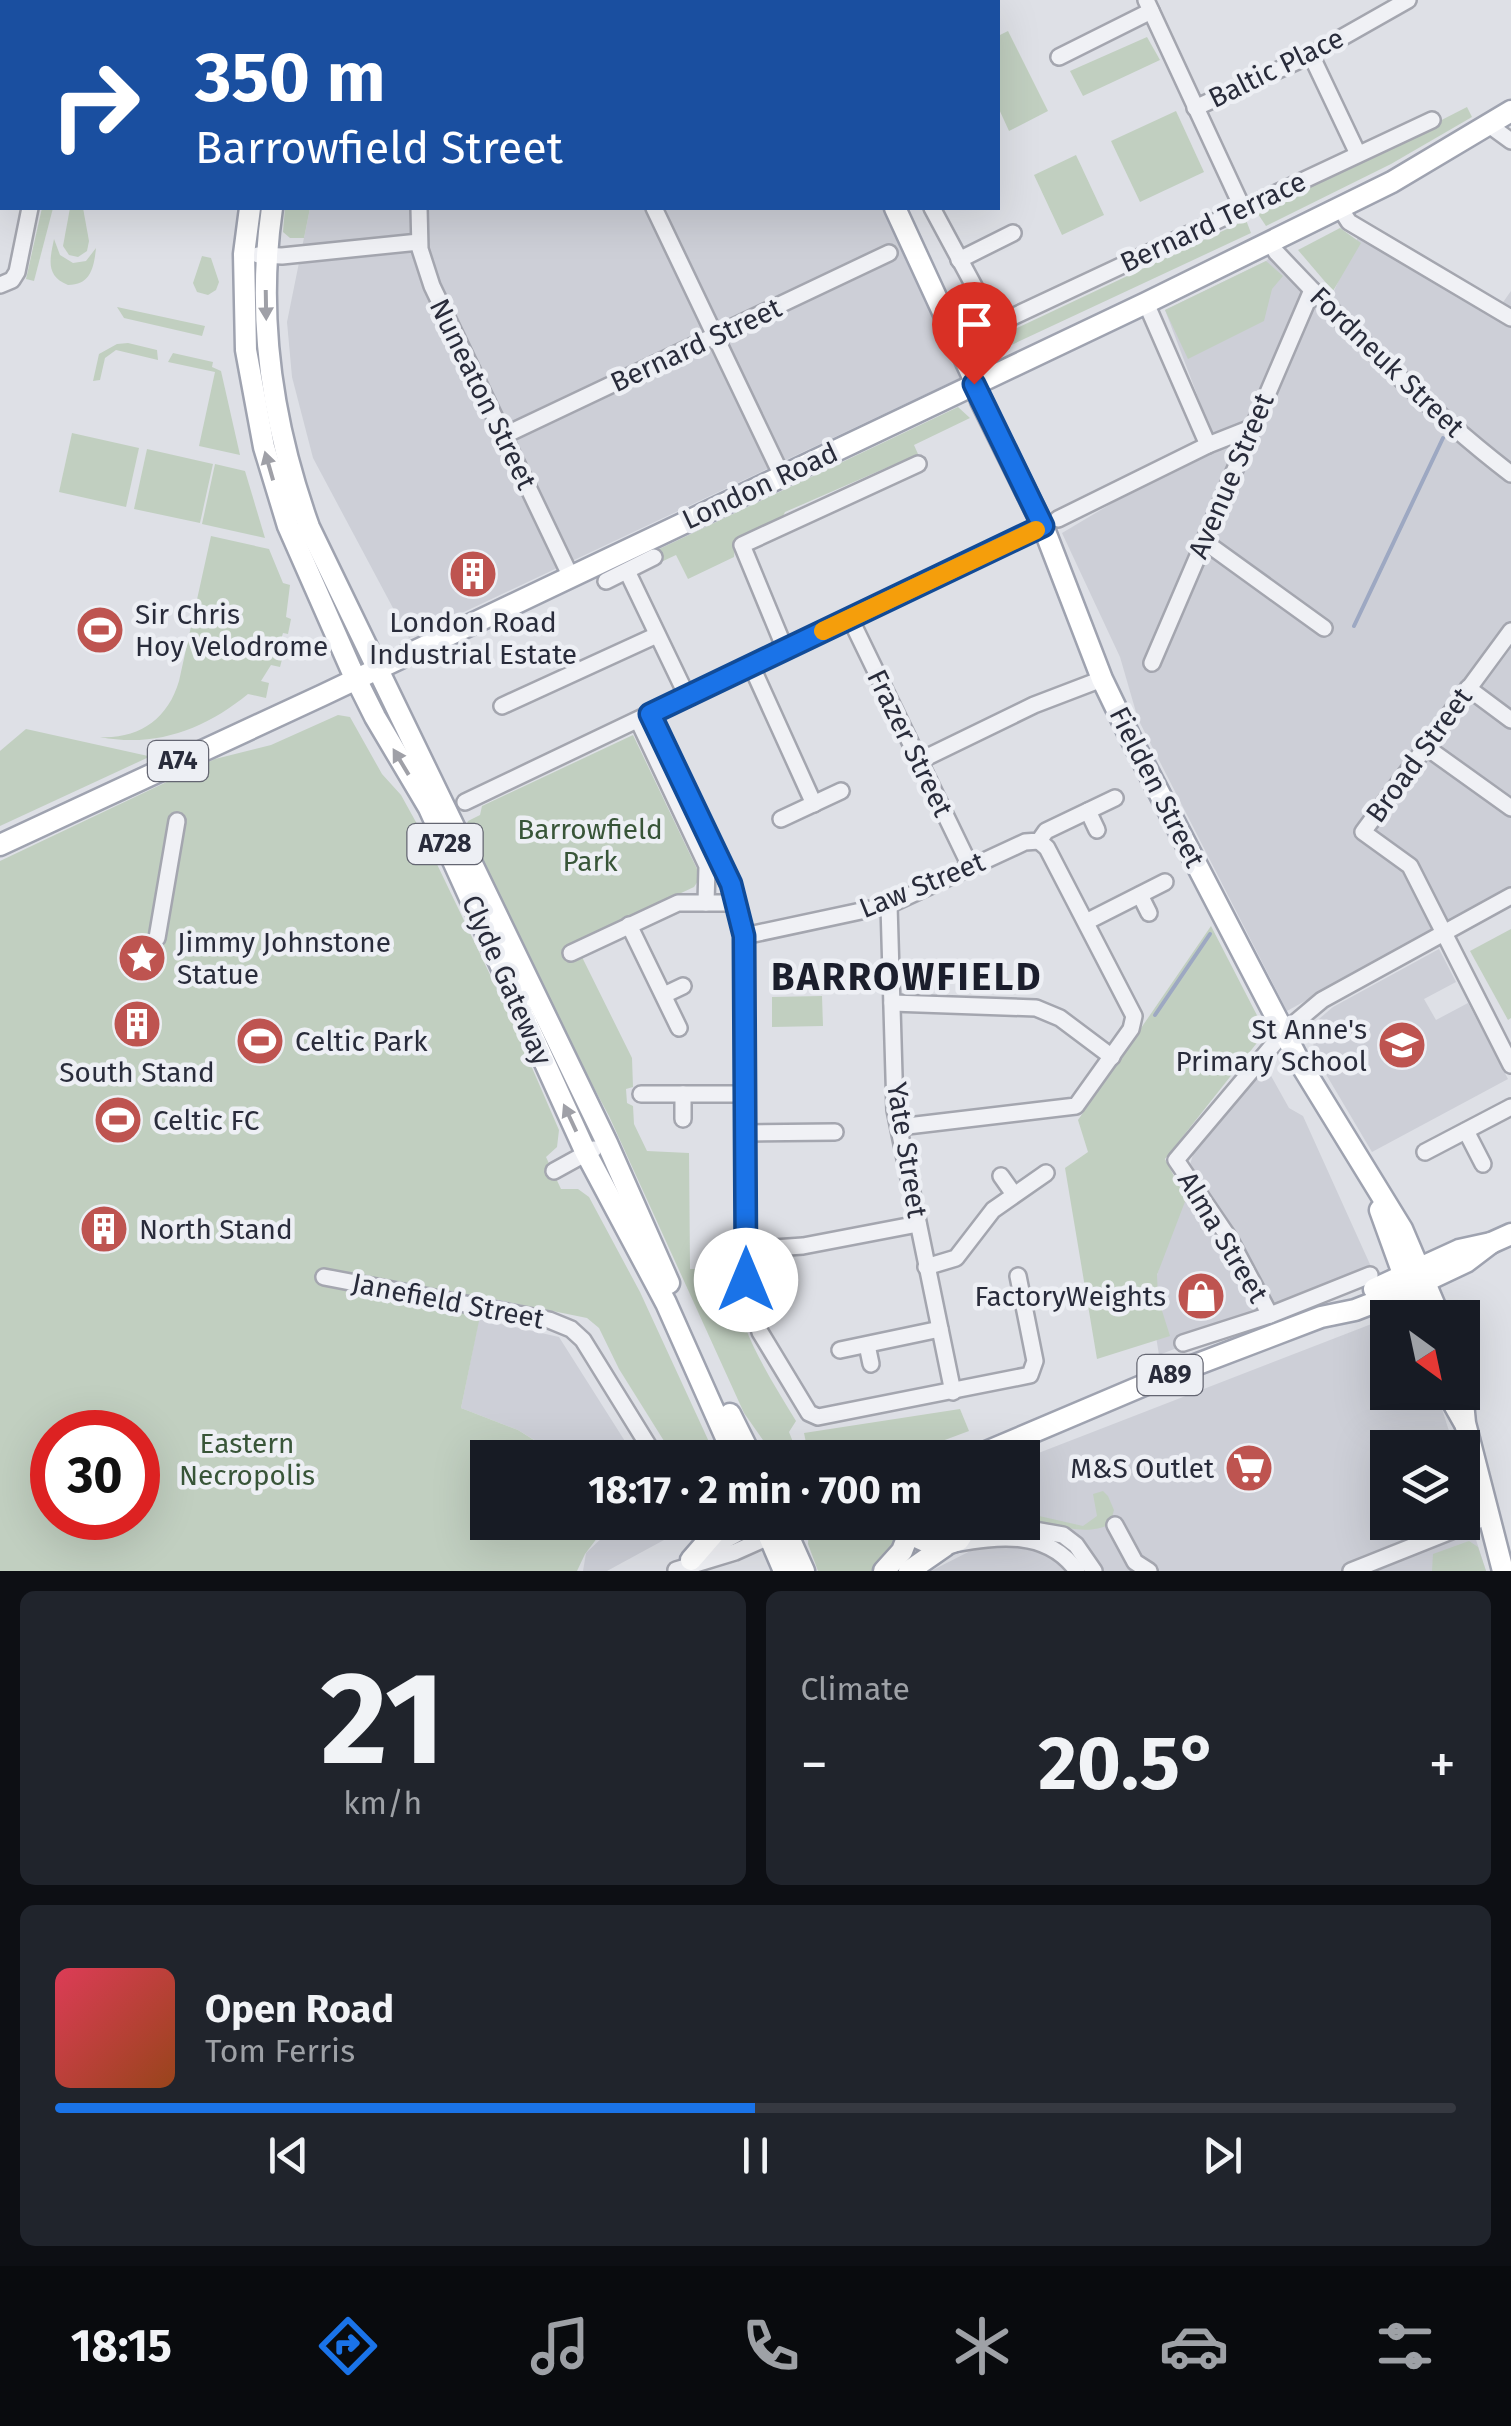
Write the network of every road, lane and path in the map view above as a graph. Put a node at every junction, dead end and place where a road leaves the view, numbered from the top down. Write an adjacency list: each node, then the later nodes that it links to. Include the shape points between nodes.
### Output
1 (1396, 3): 3 (street, Baltic Place)
2 (1149, 5): 4 (street); 5 (street)
3 (1310, 54): 5 (street, Baltic Place); 10 (street)
4 (1059, 58)
5 (1194, 108): 12 (street)
6 (1511, 111): 8 (main road, London Road / A74)
7 (1432, 120): 10 (street, Bernard Terrace)
8 (1489, 125): 9 (street); 11 (main road, London Road / A74)
9 (1511, 141)
10 (1358, 154): 12 (street, Bernard Terrace)
11 (1340, 208): 22 (main road, London Road / A74); 30 (street, via 1349,222)
12 (1242, 209): 26 (street, Bernard Terrace, via 995,325)
13 (30, 210): 27 (street, via 19,265)
14 (250, 210): 24 (main road, Clyde Gateway / A728)
15 (272, 210): 25 (main road, Clyde Gateway / A728)
16 (419, 210): 21 (street, Nuneaton Street)
17 (655, 210): 31 (street)
18 (896, 210): 32 (main road, Fielden Street)
19 (933, 210): 26 (street)
20 (1013, 233): 26 (street)
21 (420, 242): 25 (street); 34 (street, Nuneaton Street, via 432,286)
22 (1270, 242): 28 (street, Fordneuk Street); 29 (main road, London Road / A74)
23 (889, 253): 31 (street, Bernard Street)
24 (244, 254): 25 (street); 53 (main road, Clyde Gateway / A728, one-way to 24, via 269,468 246,350)
25 (267, 256): 52 (main road, Clyde Gateway / A728, one-way to 52, via 278,426 309,527)
26 (959, 260)
27 (4, 284)
28 (1312, 290): 33 (street, Avenue Street); 37 (street, Fordneuk Street, via 1457,433)
29 (1146, 302): 32 (main road, London Road / A74); 35 (street)
30 (1511, 318)
31 (715, 336): 34 (street, Bernard Street); 38 (street)
32 (974, 384): 38 (main road, London Road / A74); 39 (main road, Fielden Street)
33 (1250, 428): 35 (street); 40 (street, Avenue Street)
34 (503, 436): 43 (street, Nuneaton Street)
35 (1208, 445): 39 (street)
36 (918, 464): 49 (street, via 742,545)
37 (1511, 474)
38 (782, 476): 43 (main road, London Road / A74)
39 (1050, 522): 45 (street); 54 (main road, Fielden Street)
40 (1205, 542): 46 (street); 50 (street, Avenue Street)
41 (654, 557): 42 (street)
42 (627, 571): 44 (street); 48 (street)
43 (570, 575): 52 (main road, London Road / A74)
44 (606, 580)
45 (850, 618): 49 (street); 61 (street, Frazer Street)
46 (1324, 628)
47 (1511, 633): 55 (street, Broad Street)
48 (658, 636): 56 (street); 57 (street)
49 (785, 649): 51 (street)
50 (1152, 663)
51 (751, 666): 56 (street); 65 (street)
52 (378, 668): 53 (main road, London Road / A74); 103 (main road, Clyde Gateway / A728)
53 (356, 679): 72 (main road, London Road / A74); 105 (main road, Clyde Gateway / A728, one-way to 53, via 429,808)
54 (1102, 679): 61 (street); 91 (main road, Fielden Street)
55 (1468, 688): 59 (street); 60 (street, Broad Street)
56 (687, 696): 58 (street)
57 (502, 706)
58 (644, 717): 64 (street); 77 (street, via 707,866); 78 (street)
59 (1511, 720)
60 (1426, 747): 66 (street); 83 (street, Broad Street, via 1363,832 1410,866)
61 (919, 761): 73 (street, Frazer Street)
62 (841, 791): 65 (street)
63 (1114, 798): 67 (street, Law Street)
64 (466, 802)
65 (814, 804): 68 (street)
66 (1511, 808)
67 (1088, 811): 70 (street); 71 (street, Law Street)
68 (781, 819)
69 (177, 821): 85 (street)
70 (1097, 830)
71 (1039, 841): 73 (street, Law Street); 81 (street)
72 (0, 845)
73 (970, 868): 79 (street, Law Street)
74 (1165, 882): 75 (street)
75 (1140, 894): 80 (street); 81 (street)
76 (1511, 896): 83 (street)
77 (706, 903): 78 (street); 82 (street, via 678,902)
78 (737, 903): 84 (street)
79 (889, 905): 84 (street, Law Street); 89 (street, Yate Street)
80 (1150, 913)
81 (1086, 922): 92 (street, via 1134,1016)
82 (630, 925): 86 (street); 88 (street)
83 (1444, 932): 91 (street, via 1322,1000); 93 (street)
84 (744, 936): 96 (street)
85 (156, 938)
86 (571, 953)
87 (683, 986): 88 (street)
88 (664, 995): 90 (street)
89 (892, 1003): 92 (street, via 1036,1008); 99 (street, Yate Street)
90 (680, 1028)
91 (1284, 1032): 110 (main road, Fielden Street); 126 (street, Alma Street, via 1176,1160)
92 (1112, 1057): 99 (street, via 1076,1106)
93 (1511, 1065)
94 (641, 1094): 95 (street)
95 (683, 1094): 96 (street); 98 (street)
96 (745, 1094): 102 (street)
97 (1511, 1107): 100 (street)
98 (683, 1119)
99 (899, 1127): 112 (street, Yate Street)
100 (1466, 1130): 104 (street); 106 (street)
101 (835, 1132): 102 (street)
102 (745, 1133): 115 (street)
103 (607, 1143): 105 (street); 136 (main road, Clyde Gateway / A728)
104 (1425, 1152)
105 (586, 1153): 107 (street); 139 (main road, Clyde Gateway / A728, via 666,1302)
106 (1483, 1164)
107 (554, 1171)
108 (1046, 1172): 111 (street)
109 (1001, 1176): 111 (street)
110 (1368, 1176): 113 (main road, Fielden Street); 121 (main road, Fielden Street)
111 (1012, 1193): 117 (street, via 956,1258)
112 (918, 1224): 115 (street); 117 (street, Yate Street)
113 (1402, 1229): 116 (main road); 121 (main road, Fielden Street)
114 (1511, 1234): 116 (main road, A89)
115 (746, 1250): 132 (street, via 749,1298 760,1332 809,1413 818,1417)
116 (1463, 1256): 121 (main road, A89); 123 (main road)
117 (926, 1267): 127 (street, Yate Street)
118 (1370, 1274): 126 (street)
119 (1018, 1276): 124 (street)
120 (324, 1277): 138 (street, Janefield Street, via 571,1329)
121 (1415, 1278): 122 (main road); 137 (main road, A89, via 1355,1310 1078,1411)
122 (1425, 1300)
123 (1439, 1300)
124 (1024, 1306): 125 (street); 132 (street, via 1033,1372)
125 (1005, 1310)
126 (1270, 1315): 128 (street)
127 (940, 1330): 129 (street); 132 (street, Yate Street)
128 (1183, 1343)
129 (868, 1344): 130 (street); 131 (street)
130 (840, 1350)
131 (872, 1364)
132 (953, 1392)
133 (1457, 1410): 135 (main road)
134 (1464, 1410): 135 (main road)
135 (1465, 1423): 144 (main road)
136 (738, 1428): 140 (main road, Clyde Gateway / A728); 141 (main road)
137 (1022, 1438): 142 (main road, A89); 143 (main road, A89)
138 (645, 1440)
139 (727, 1440)
140 (744, 1440)
141 (748, 1440)
142 (1014, 1440)
143 (1019, 1440)
144 (1489, 1516): 163 (street); 164 (main road)
145 (1115, 1525): 162 (street, via 1135,1562)
146 (1040, 1530): 161 (street, via 1076,1544)
147 (744, 1540): 155 (street)
148 (779, 1540): 156 (main road)
149 (785, 1540): 157 (main road)
150 (908, 1540): 158 (main road)
151 (922, 1540): 154 (main road)
152 (956, 1540): 154 (main road)
153 (708, 1541): 155 (main road)
154 (949, 1545): 159 (main road); 160 (street, via 1036,1541 1063,1553)
155 (679, 1568)
156 (784, 1571)
157 (804, 1571)
158 (884, 1571)
159 (909, 1571)
160 (1078, 1571)
161 (1094, 1571)
162 (1149, 1571)
163 (1351, 1571)
164 (1503, 1571)

